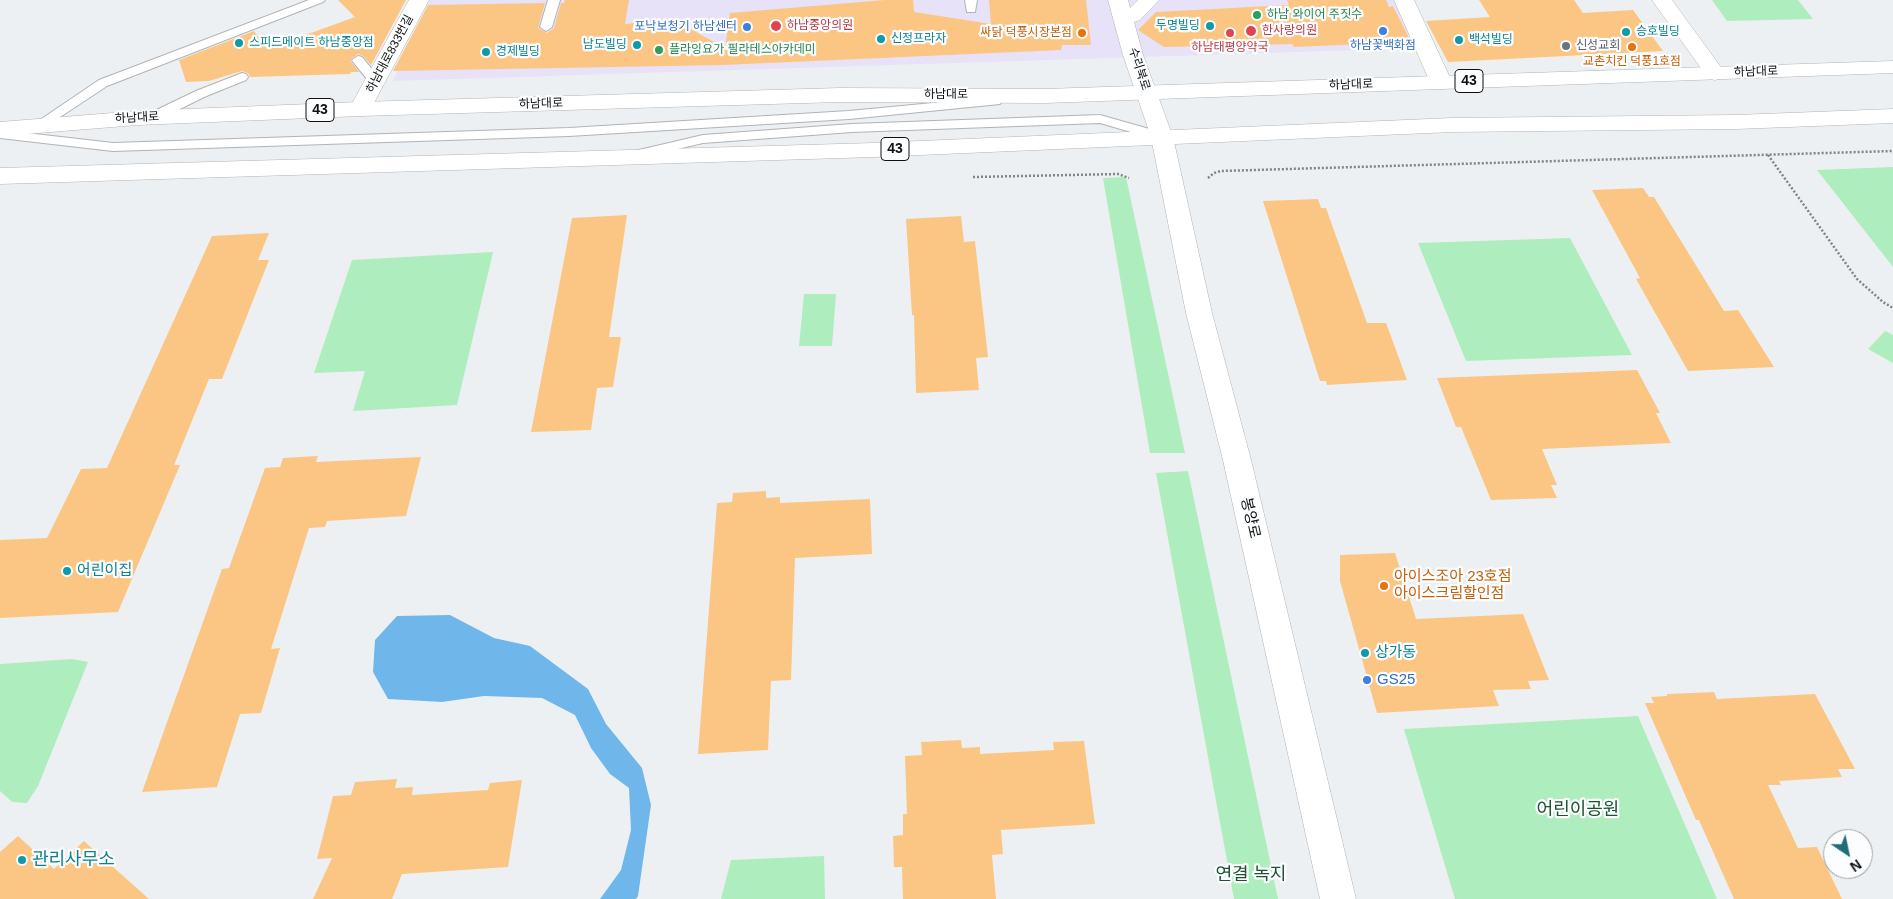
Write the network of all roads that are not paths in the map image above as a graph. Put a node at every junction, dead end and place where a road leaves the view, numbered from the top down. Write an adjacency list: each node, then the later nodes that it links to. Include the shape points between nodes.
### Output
1 (319, 0): 20 (lane, via 110,79)
2 (419, 0): 13 (main road, 하남대로833번길)
3 (554, 0): 8 (lane)
4 (1149, 0): 7 (main road, via 1133,16)
5 (1404, 0): 14 (main road)
6 (1662, 0): 11 (main road)
7 (1121, 10): 15 (main road, 수리북로)
8 (546, 27)
9 (358, 60): 13 (lane)
10 (1893, 68): 11 (main road, 하남대로 / 43)
11 (1715, 73): 14 (main road, 하남대로 / 43)
12 (242, 77): 19 (lane)
13 (375, 81): 17 (main road, 하남대로833번길)
14 (1441, 82): 15 (main road, 하남대로 / 43)
15 (1146, 93): 16 (main road, 하남대로 / 43); 23 (main road, 수리북로)
16 (1045, 96): 17 (main road, 하남대로 / 43, via 840,95); 22 (lane, via 849,116 559,132 113,147)
17 (360, 109): 19 (main road, 하남대로 / 43)
18 (1893, 116): 23 (main road, 43, via 1736,122 1452,125)
19 (153, 117): 20 (main road, 하남대로 / 43)
20 (37, 126): 21 (main road, 하남대로 / 43)
21 (0, 129)
22 (0, 134)
23 (1162, 137): 24 (main road, 43, via 874,150); 25 (main road, 봉양로, via 1199,313 1238,460)
24 (0, 176)
25 (1338, 899)

